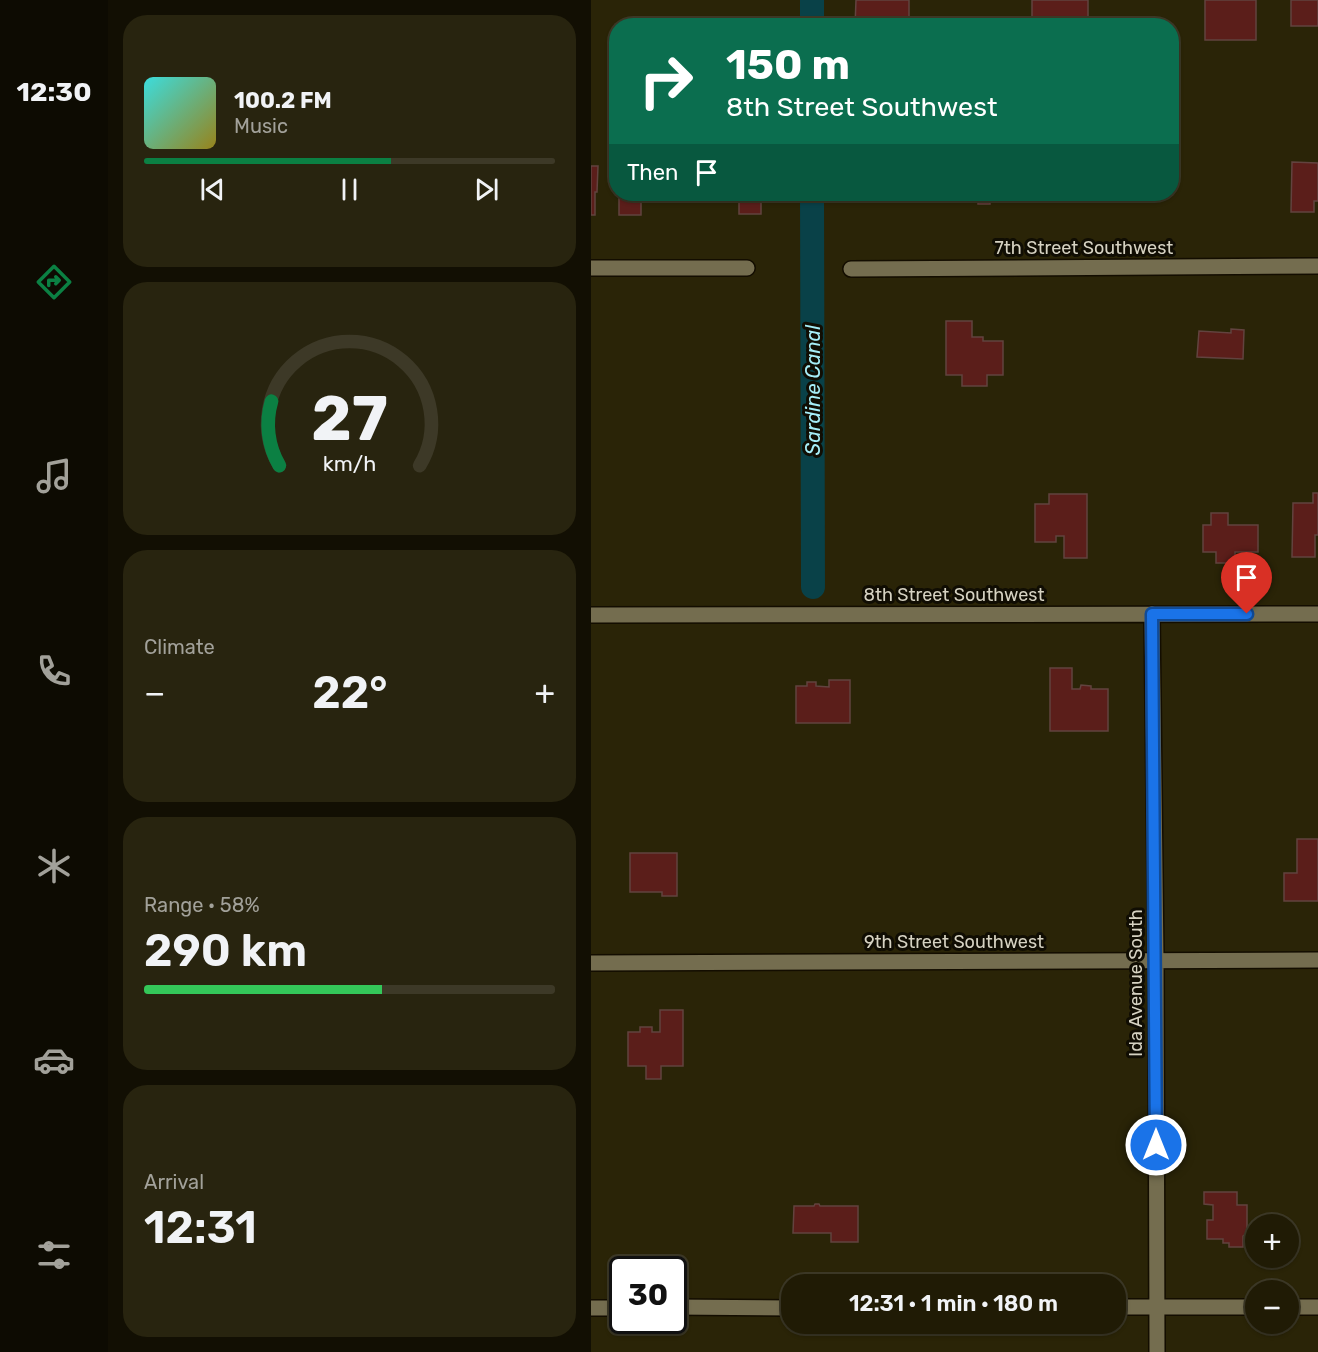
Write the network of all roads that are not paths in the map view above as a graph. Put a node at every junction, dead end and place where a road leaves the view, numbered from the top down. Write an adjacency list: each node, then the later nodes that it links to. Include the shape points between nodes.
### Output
1 (1318, 266): 4 (street, 7th Street Southwest)
2 (591, 268): 3 (street)
3 (747, 268)
4 (851, 269)
5 (1152, 614): 6 (street, 8th Street Southwest); 7 (street, 8th Street Southwest); 8 (street, Ida Avenue South)
6 (1318, 614)
7 (591, 615)
8 (1156, 960): 9 (street, 9th Street Southwest); 10 (street, 9th Street Southwest); 14 (street, Ida Avenue South)
9 (1318, 960)
10 (591, 963)
11 (1318, 1306): 16 (street)
12 (687, 1307): 19 (street)
13 (1126, 1307): 14 (street)
14 (1157, 1307): 15 (street); 20 (street, Ida Avenue South)
15 (1245, 1307)
16 (1299, 1307)
17 (591, 1308): 18 (street)
18 (609, 1308)
19 (781, 1308)
20 (1157, 1352)

